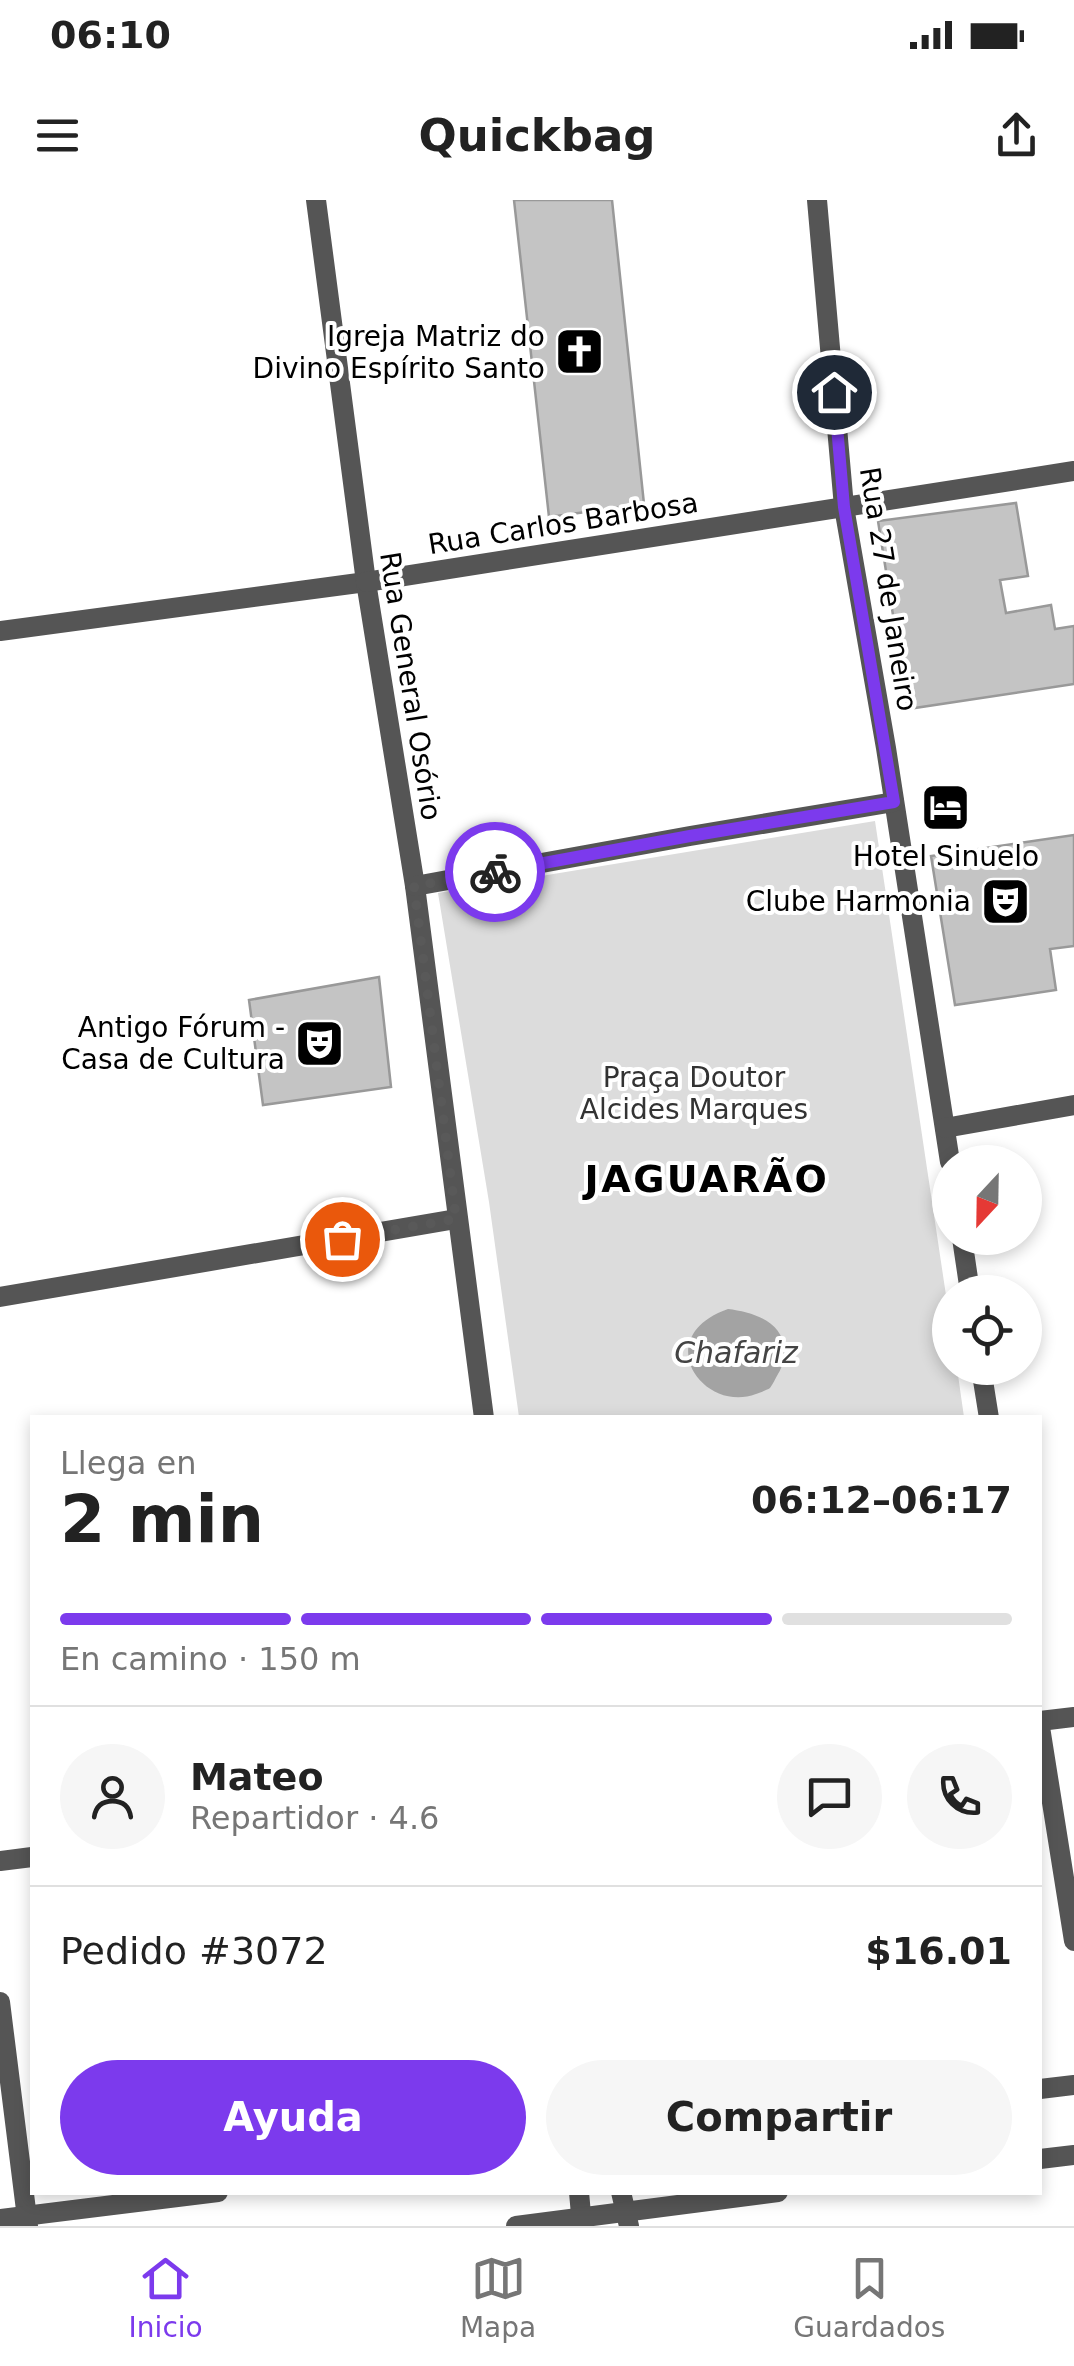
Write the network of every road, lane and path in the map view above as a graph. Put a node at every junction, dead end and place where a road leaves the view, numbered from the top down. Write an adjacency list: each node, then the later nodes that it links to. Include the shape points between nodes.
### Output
1 (316, 200): 5 (street, Rua General Osório)
2 (816, 200): 4 (street, Rua 27 de Janeiro)
3 (1074, 472): 4 (street, Rua Carlos Barbosa)
4 (844, 507): 5 (street, Rua Carlos Barbosa); 7 (street, Rua 27 de Janeiro)
5 (366, 582): 6 (street, Rua Carlos Barbosa); 8 (street, Rua General Osório)
6 (0, 631)
7 (894, 802): 8 (street); 10 (street, Rua 27 de Janeiro)
8 (414, 886): 12 (street, Rua General Osório)
9 (1074, 1105): 10 (street)
10 (945, 1128): 11 (street, Rua 27 de Janeiro)
11 (948, 1145)
12 (456, 1219): 13 (street); 15 (street, Rua General Osório)
13 (0, 1297)
14 (984, 1385): 16 (street)
15 (484, 1415)
16 (989, 1415)
17 (1074, 1717): 18 (street)
18 (1042, 1724)
19 (1042, 1737): 22 (street)
20 (30, 1857): 21 (street)
21 (0, 1860)
22 (1074, 1942)
23 (0, 2002): 34 (street)
24 (1074, 2085): 25 (street)
25 (1042, 2089)
26 (1074, 2155): 27 (street)
27 (1042, 2159)
28 (204, 2195): 32 (street)
29 (579, 2195): 35 (street)
30 (753, 2195): 31 (street)
31 (626, 2210): 35 (street)
32 (102, 2216): 34 (street)
33 (0, 2220): 34 (street)
34 (28, 2221)
35 (582, 2222): 36 (street)
36 (516, 2226)

